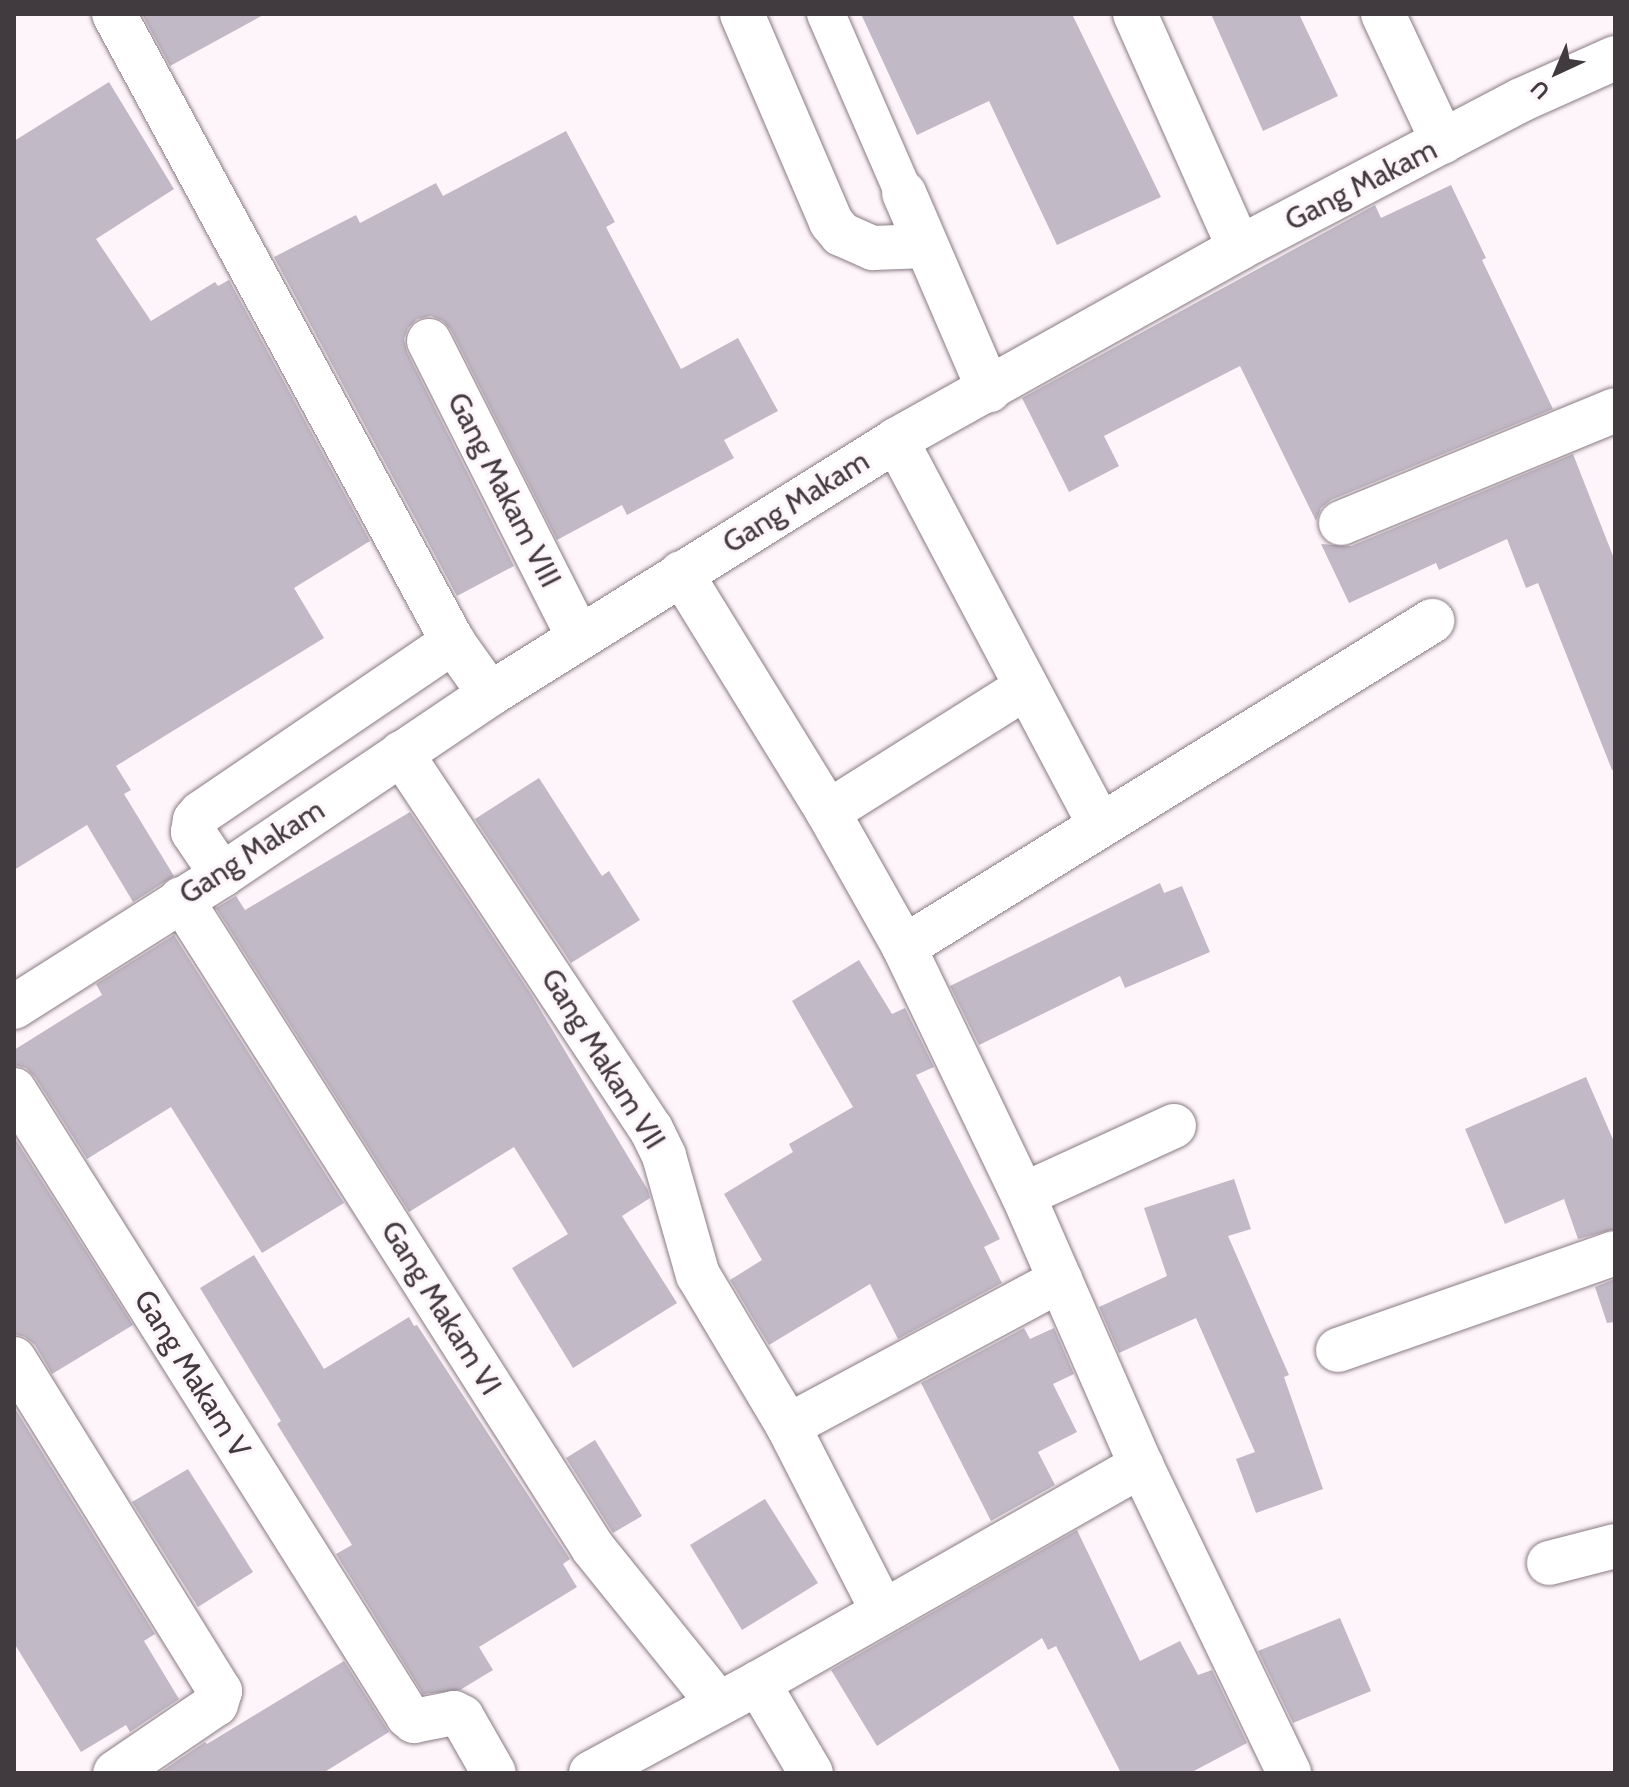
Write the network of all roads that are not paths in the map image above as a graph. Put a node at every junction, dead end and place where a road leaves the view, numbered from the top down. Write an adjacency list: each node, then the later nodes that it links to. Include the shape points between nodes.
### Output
1 (114, 14): 19 (street)
2 (742, 14): 9 (street, via 831,222 841,234 873,248)
3 (826, 14): 8 (lane)
4 (1135, 14): 10 (street)
5 (1383, 14): 7 (street)
6 (1615, 58): 7 (street, Gang Makam)
7 (1443, 142): 10 (street, Gang Makam)
8 (904, 193): 9 (street)
9 (926, 246): 12 (street)
10 (1239, 248): 12 (street, Gang Makam)
11 (429, 341): 18 (street, Gang Makam VIII)
12 (989, 390): 14 (street, Gang Makam)
13 (1615, 410): 15 (street)
14 (896, 440): 16 (street, Gang Makam); 20 (street)
15 (1341, 523)
16 (681, 573): 18 (street, Gang Makam); 23 (street)
17 (1432, 621): 24 (street)
18 (579, 638): 21 (street, Gang Makam)
19 (453, 642): 21 (street); 25 (street, via 201,813 193,832)
20 (1025, 688): 23 (street); 24 (street)
21 (490, 694): 22 (street, Gang Makam)
22 (401, 753): 25 (street, Gang Makam); 36 (street, Gang Makam VII, via 651,1129 664,1156 698,1275)
23 (828, 812): 27 (street)
24 (1100, 825): 27 (street)
25 (222, 875): 26 (street, Gang Makam)
26 (181, 899): 28 (street, Gang Makam); 42 (street, Gang Makam VI, via 602,1560)
27 (904, 947): 31 (street)
28 (14, 1007)
29 (14, 1090): 44 (street, Gang Makam V, via 369,1658 414,1721 454,1713 462,1717)
30 (1174, 1126): 31 (street)
31 (1023, 1195): 33 (street)
32 (1615, 1253): 34 (street)
33 (1060, 1280): 36 (street); 37 (street)
34 (1338, 1350)
35 (14, 1359): 43 (street, via 220,1691 216,1704)
36 (788, 1426): 40 (street, Gang Makam VII)
37 (1141, 1465): 40 (street); 47 (street)
38 (1615, 1546): 39 (street)
39 (1549, 1563)
40 (882, 1610): 41 (street)
41 (758, 1683): 42 (street); 46 (street)
42 (718, 1703): 45 (street)
43 (115, 1773)
44 (494, 1773)
45 (591, 1773)
46 (811, 1773)
47 (1289, 1773)

